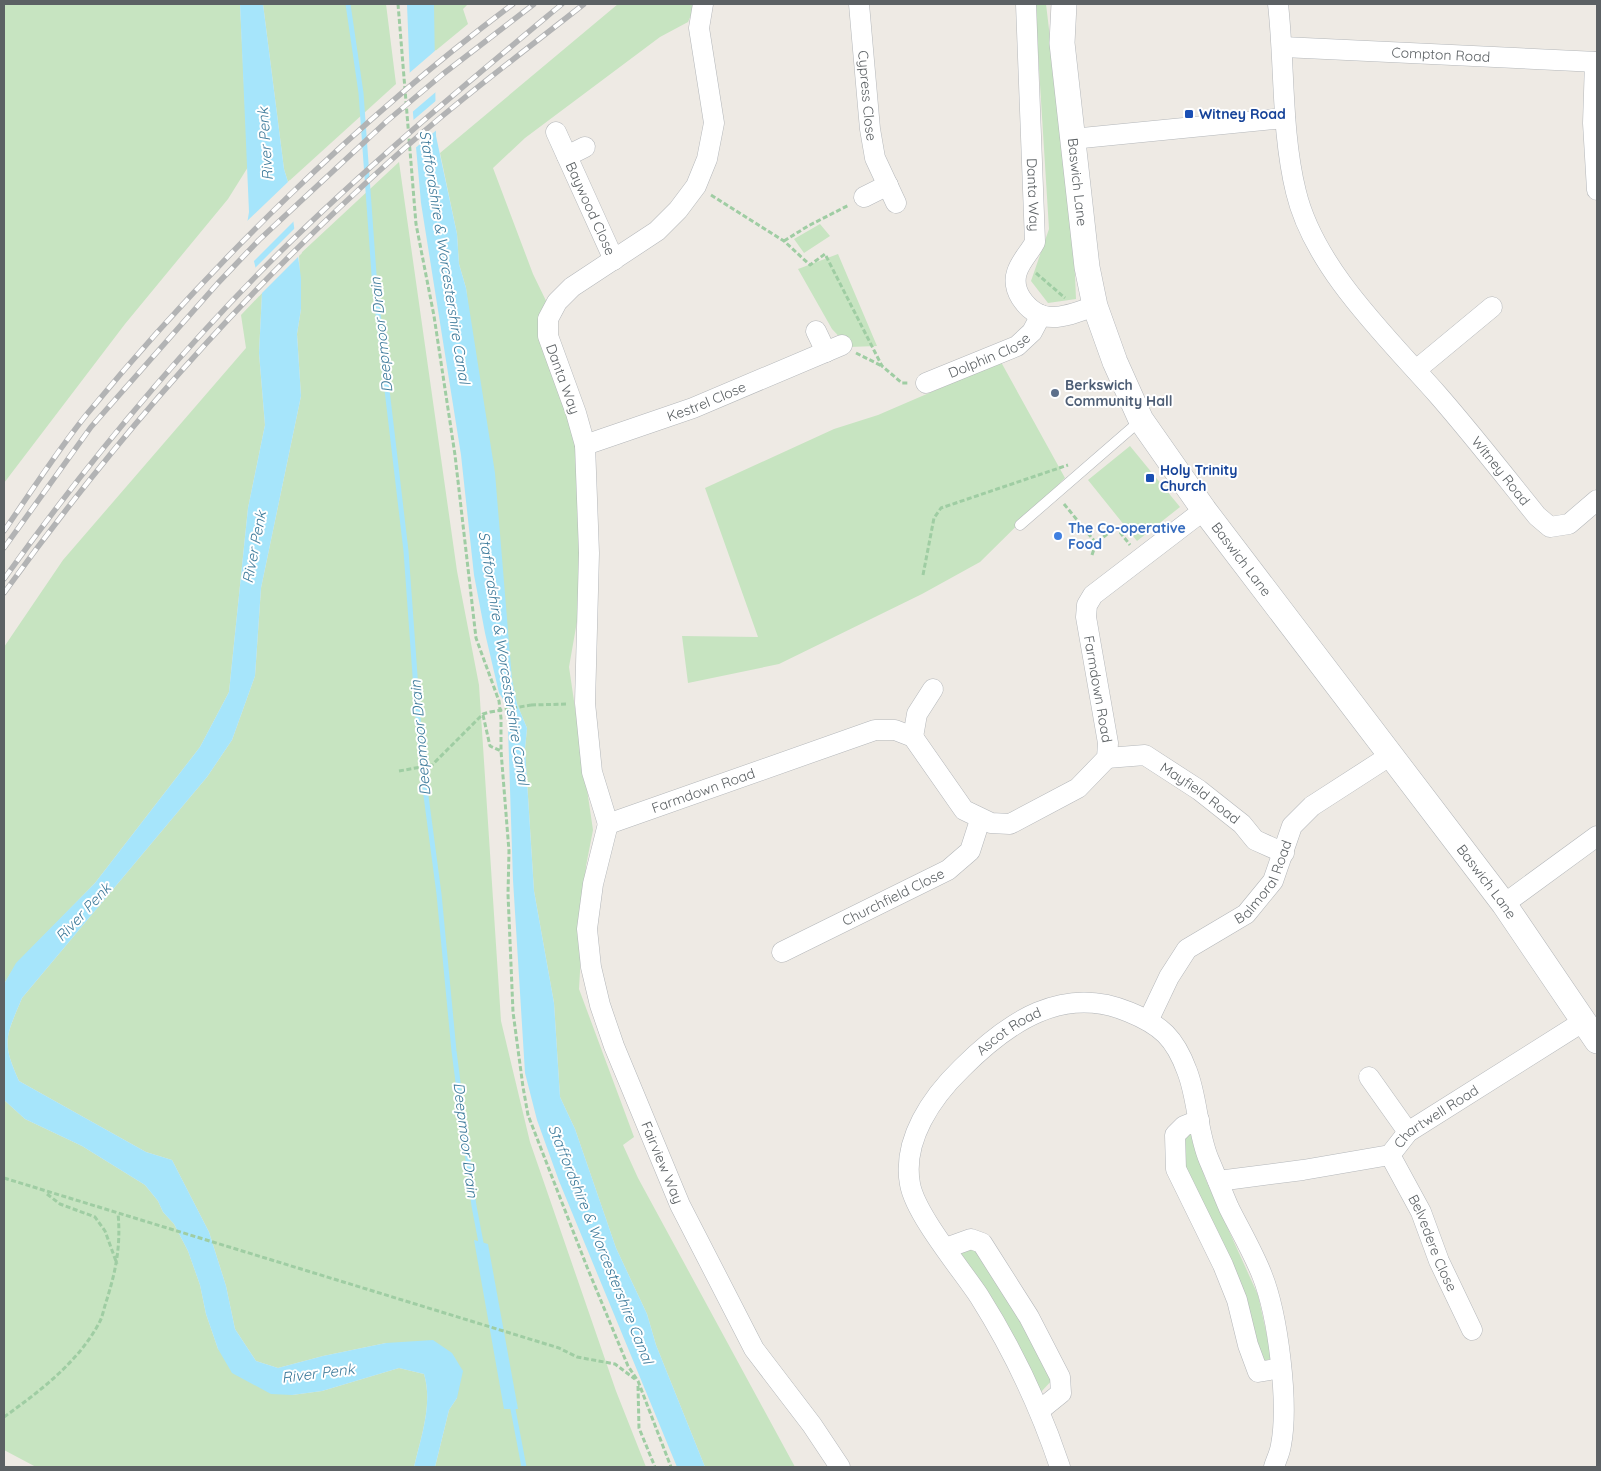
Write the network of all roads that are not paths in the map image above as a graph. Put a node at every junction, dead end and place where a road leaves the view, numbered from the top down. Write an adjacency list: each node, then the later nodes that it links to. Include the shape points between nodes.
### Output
1 (703, 4): 15 (street, Danta Way, via 699,28 714,123 707,159 696,186 678,210 657,231)
2 (858, 4): 14 (street, Cypress Close, via 875,158 892,194)
3 (1026, 4): 18 (street, Danta Way, via 1035,242 1016,273 1015,285 1027,306)
4 (1064, 4): 10 (street, Baswich Lane, via 1062,43)
5 (1278, 4): 6 (street, Witney Road)
6 (1283, 46): 7 (street, Compton Road); 8 (street, Witney Road)
7 (1596, 62): 13 (street, via 1593,122)
8 (1285, 118): 10 (street); 20 (street, Witney Road, via 1296,192 1321,256)
9 (556, 132): 12 (street, Baywood Close)
10 (1072, 139): 17 (street, Baswich Lane, via 1087,267)
11 (585, 147): 12 (street, Baywood Close)
12 (567, 156): 15 (street, Baywood Close)
13 (1597, 190)
14 (864, 197)
15 (614, 260): 23 (street, Danta Way, via 572,287 557,302 548,319 548,336)
16 (1492, 307): 20 (street)
17 (1088, 308): 18 (street, via 1066,316); 22 (street, Baswich Lane)
18 (1041, 315): 21 (street, Dolphin Close, via 1032,332 1017,346)
19 (816, 332): 23 (street, Kestrel Close, via 834,349 693,408)
20 (1416, 370): 24 (street, Witney Road, via 1536,516 1550,527 1569,524)
21 (926, 383)
22 (1141, 420): 25 (street, Baswich Lane); 26 (lane)
23 (585, 444): 32 (street, Danta Way, via 589,553 585,703 592,772)
24 (1597, 500)
25 (1204, 510): 29 (street, Baswich Lane); 30 (street, Farmdown Road, via 1093,595 1087,605 1086,618 1108,743)
26 (1020, 525)
27 (933, 689): 28 (street, via 917,714)
28 (913, 737): 31 (street, Farmdown Road, via 964,810); 32 (street, Farmdown Road, via 895,730 875,730)
29 (1391, 756): 34 (street, Balmoral Road, via 1312,806 1292,826); 35 (street, Baswich Lane)
30 (1107, 758): 31 (street, Farmdown Road, via 1078,788 1010,824); 34 (street, Mayfield Road, via 1145,755 1199,790 1242,824 1255,840)
31 (980, 820): 36 (street, Churchfield Close, via 970,851 948,870)
32 (608, 824): 48 (street, Fairview Way, via 587,929 591,967 614,1046 680,1205 754,1349)
33 (1597, 836): 35 (street)
34 (1284, 853): 37 (street, Balmoral Road, via 1273,881 1246,914 1188,949 1170,976)
35 (1504, 904): 38 (street, Baswich Lane)
36 (782, 952)
37 (1149, 1019): 40 (street, Ascot Road, via 1166,1032 1188,1072); 44 (street, Ascot Road, via 1117,1007 1086,1001 1052,1006 1014,1024 980,1050 946,1084 925,1114 909,1152 910,1185 922,1214)
38 (1590, 1031): 41 (street, Chartwell Road)
39 (1369, 1077): 41 (street)
40 (1199, 1120): 43 (street, Ascot Road, via 1204,1150); 46 (street, via 1184,1126 1175,1135 1176,1169 1237,1300 1258,1372)
41 (1408, 1132): 42 (street, Chartwell Road)
42 (1390, 1155): 43 (street, Chartwell Road); 45 (street, Belvedere Close, via 1421,1212 1439,1261)
43 (1218, 1181): 46 (street, Ascot Road, via 1263,1276)
44 (946, 1248): 47 (street, Ascot Road, via 980,1298); 47 (street, via 971,1239 982,1243 1029,1318 1060,1376 1061,1393)
45 (1472, 1330)
46 (1281, 1368): 50 (street, Ascot Road, via 1281,1446)
47 (1040, 1410): 49 (street, Ascot Road)
48 (840, 1467)
49 (1060, 1467)
50 (1274, 1467)

